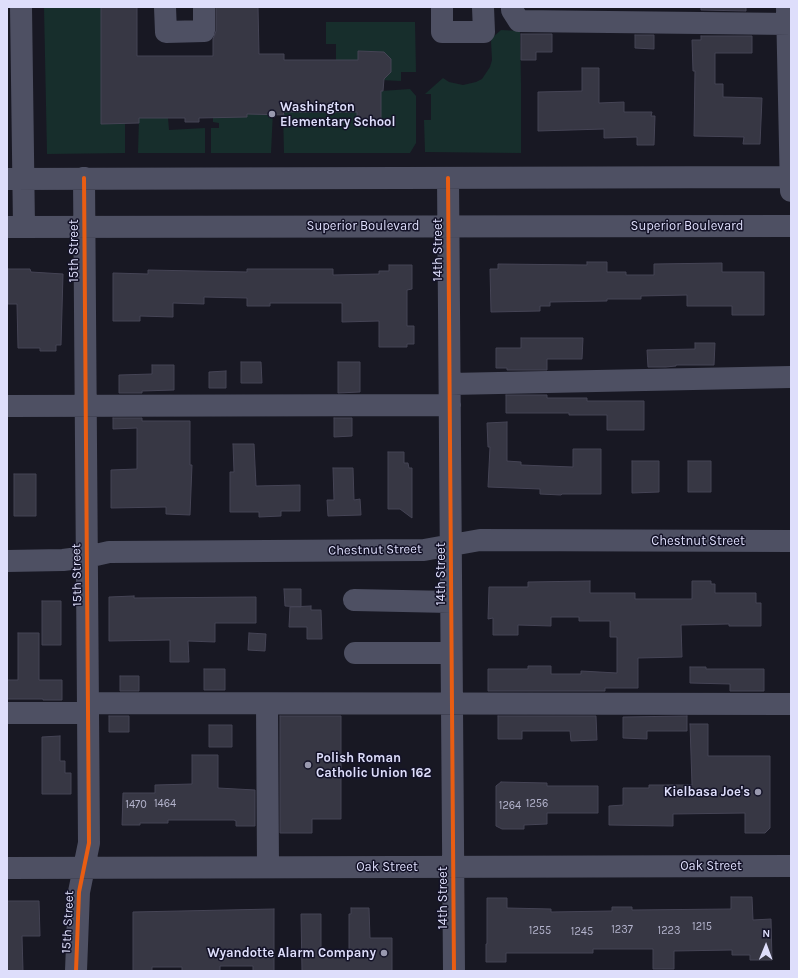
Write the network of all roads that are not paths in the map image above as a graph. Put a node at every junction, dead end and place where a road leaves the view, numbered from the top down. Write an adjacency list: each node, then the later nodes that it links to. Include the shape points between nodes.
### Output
1 (165, 7): 2 (street, via 166,32 204,31)
2 (204, 7)
3 (442, 7): 4 (street, via 442,32 484,32)
4 (483, 7)
5 (512, 7): 6 (street, via 520,21)
6 (788, 18): 11 (street)
7 (16, 20): 8 (street)
8 (15, 178): 9 (street); 14 (street)
9 (84, 178): 10 (street); 15 (street, 15th Street)
10 (448, 178): 11 (street); 12 (street, 14th Street)
11 (791, 182)
12 (448, 226): 13 (street, Superior Boulevard); 15 (street, Superior Boulevard); 17 (street, 14th Street)
13 (791, 226)
14 (15, 227): 15 (street, Superior Boulevard)
15 (84, 227): 19 (street, 15th Street)
16 (791, 378): 17 (street)
17 (450, 384): 20 (street, 14th Street)
18 (7, 406): 19 (street)
19 (85, 406): 20 (street); 23 (street, 15th Street)
20 (450, 406): 22 (street, 14th Street)
21 (791, 541): 22 (street, Chestnut Street, via 480,540)
22 (451, 545): 23 (street, Chestnut Street, via 424,550 109,552); 26 (street, 14th Street)
23 (87, 557): 24 (street, Chestnut Street); 32 (street, 15th Street)
24 (7, 561)
25 (354, 600): 26 (street)
26 (451, 602): 28 (street, 14th Street)
27 (355, 653): 28 (street)
28 (451, 653): 30 (street, 14th Street)
29 (267, 704): 30 (street); 32 (street); 36 (street)
30 (452, 704): 31 (street); 37 (street, 14th Street)
31 (791, 704)
32 (88, 708): 33 (street); 35 (street, 15th Street, via 89,843)
33 (7, 712)
34 (791, 866): 37 (street, Oak Street)
35 (83, 867): 36 (street, Oak Street); 38 (street, Oak Street); 39 (street, 15th Street, via 79,892)
36 (268, 867): 37 (street, Oak Street)
37 (453, 867): 40 (street, 14th Street)
38 (7, 868)
39 (76, 971)
40 (454, 971)

